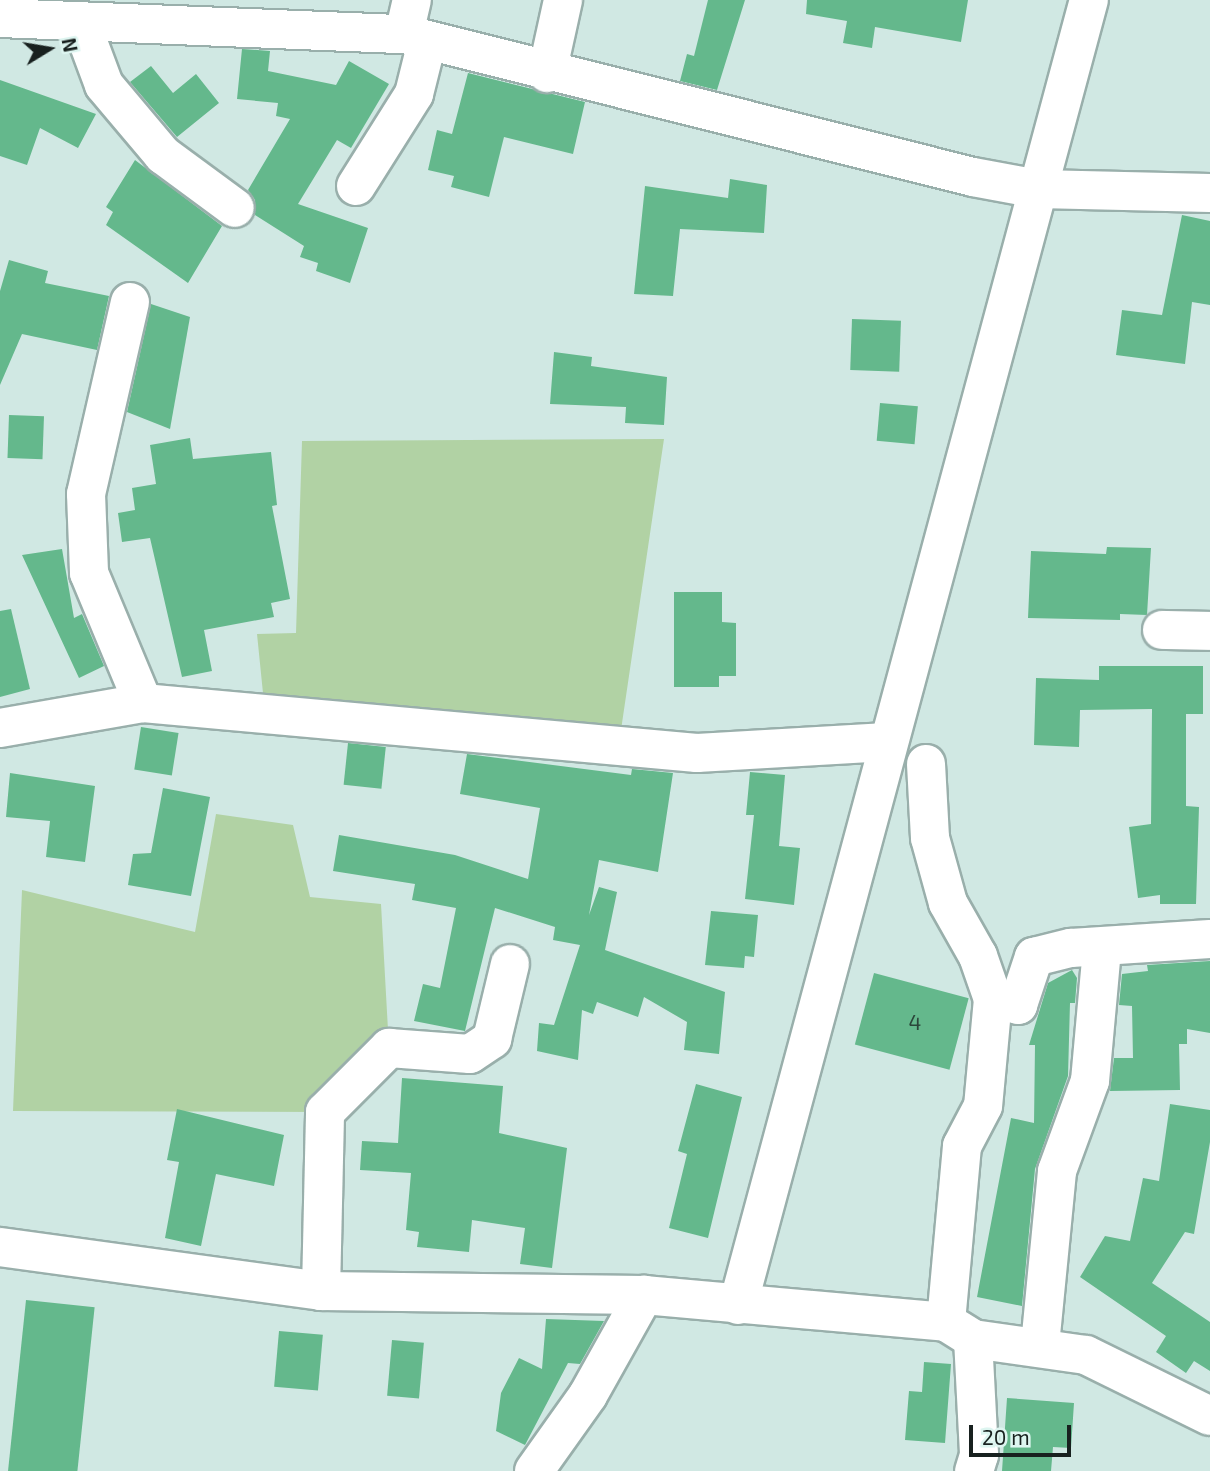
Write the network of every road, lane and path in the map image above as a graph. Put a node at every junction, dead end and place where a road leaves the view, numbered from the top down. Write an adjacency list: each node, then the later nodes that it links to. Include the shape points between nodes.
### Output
1 (564, 0): 7 (street)
2 (1089, 0): 9 (street)
3 (263, 15): 5 (street); 6 (street)
4 (0, 18): 5 (street)
5 (80, 23): 11 (street, via 104,85 155,145)
6 (415, 25): 7 (street); 8 (street, via 414,94)
7 (547, 73): 9 (street)
8 (356, 186)
9 (1038, 189): 10 (street); 17 (street)
10 (1210, 193)
11 (235, 208)
12 (130, 302): 15 (street, via 86,494 89,573 119,656)
13 (1162, 630): 14 (street)
14 (1210, 631)
15 (143, 703): 16 (street); 17 (street, via 697,753)
16 (0, 728)
17 (887, 742): 26 (street)
18 (926, 764): 22 (street, via 930,838 948,903 978,956)
19 (1210, 939): 20 (street)
20 (1102, 949): 22 (street, via 1071,948 1034,957 1018,1005); 28 (street, via 1090,1081 1057,1171)
21 (510, 964): 24 (street, via 492,1039 470,1054 389,1048 325,1112)
22 (993, 999): 27 (street, via 983,1106 962,1146)
23 (0, 1247): 24 (street)
24 (321, 1291): 25 (street)
25 (644, 1295): 26 (street); 30 (street, via 588,1395)
26 (737, 1305): 27 (street)
27 (959, 1331): 28 (street); 31 (street, via 979,1455)
28 (1040, 1345): 29 (street, via 1086,1355)
29 (1210, 1416)
30 (534, 1471)
31 (974, 1471)

